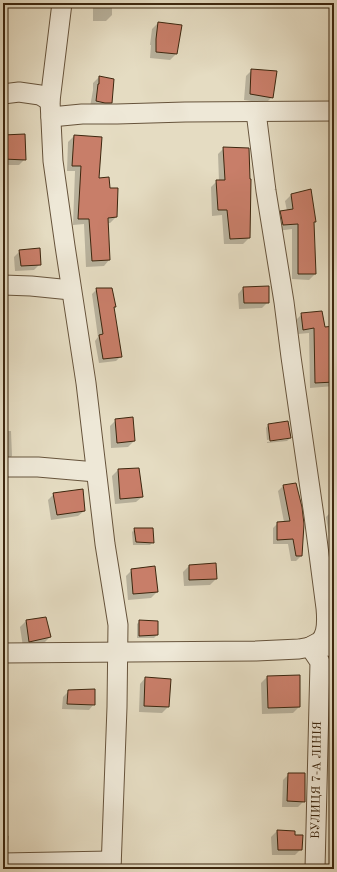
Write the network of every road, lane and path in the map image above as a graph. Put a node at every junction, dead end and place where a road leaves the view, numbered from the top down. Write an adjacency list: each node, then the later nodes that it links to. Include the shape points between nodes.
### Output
1 (62, 3): 3 (street)
2 (3, 94): 3 (street, via 19,92 40,95)
3 (50, 109): 5 (street, via 82,114); 7 (street, via 53,160)
4 (334, 111): 5 (street)
5 (256, 112): 11 (street, via 326,608 324,636)
6 (3, 285): 7 (street)
7 (72, 290): 9 (street)
8 (3, 467): 9 (street)
9 (96, 472): 12 (street, via 118,625)
10 (334, 646): 11 (street)
11 (310, 647): 12 (street, via 256,651); 16 (street, ВУЛИЦЯ 7-А ЛІНІЯ, via 320,662)
12 (118, 652): 13 (street); 15 (street)
13 (3, 653)
14 (3, 863): 15 (street)
15 (111, 865)
16 (315, 869)

